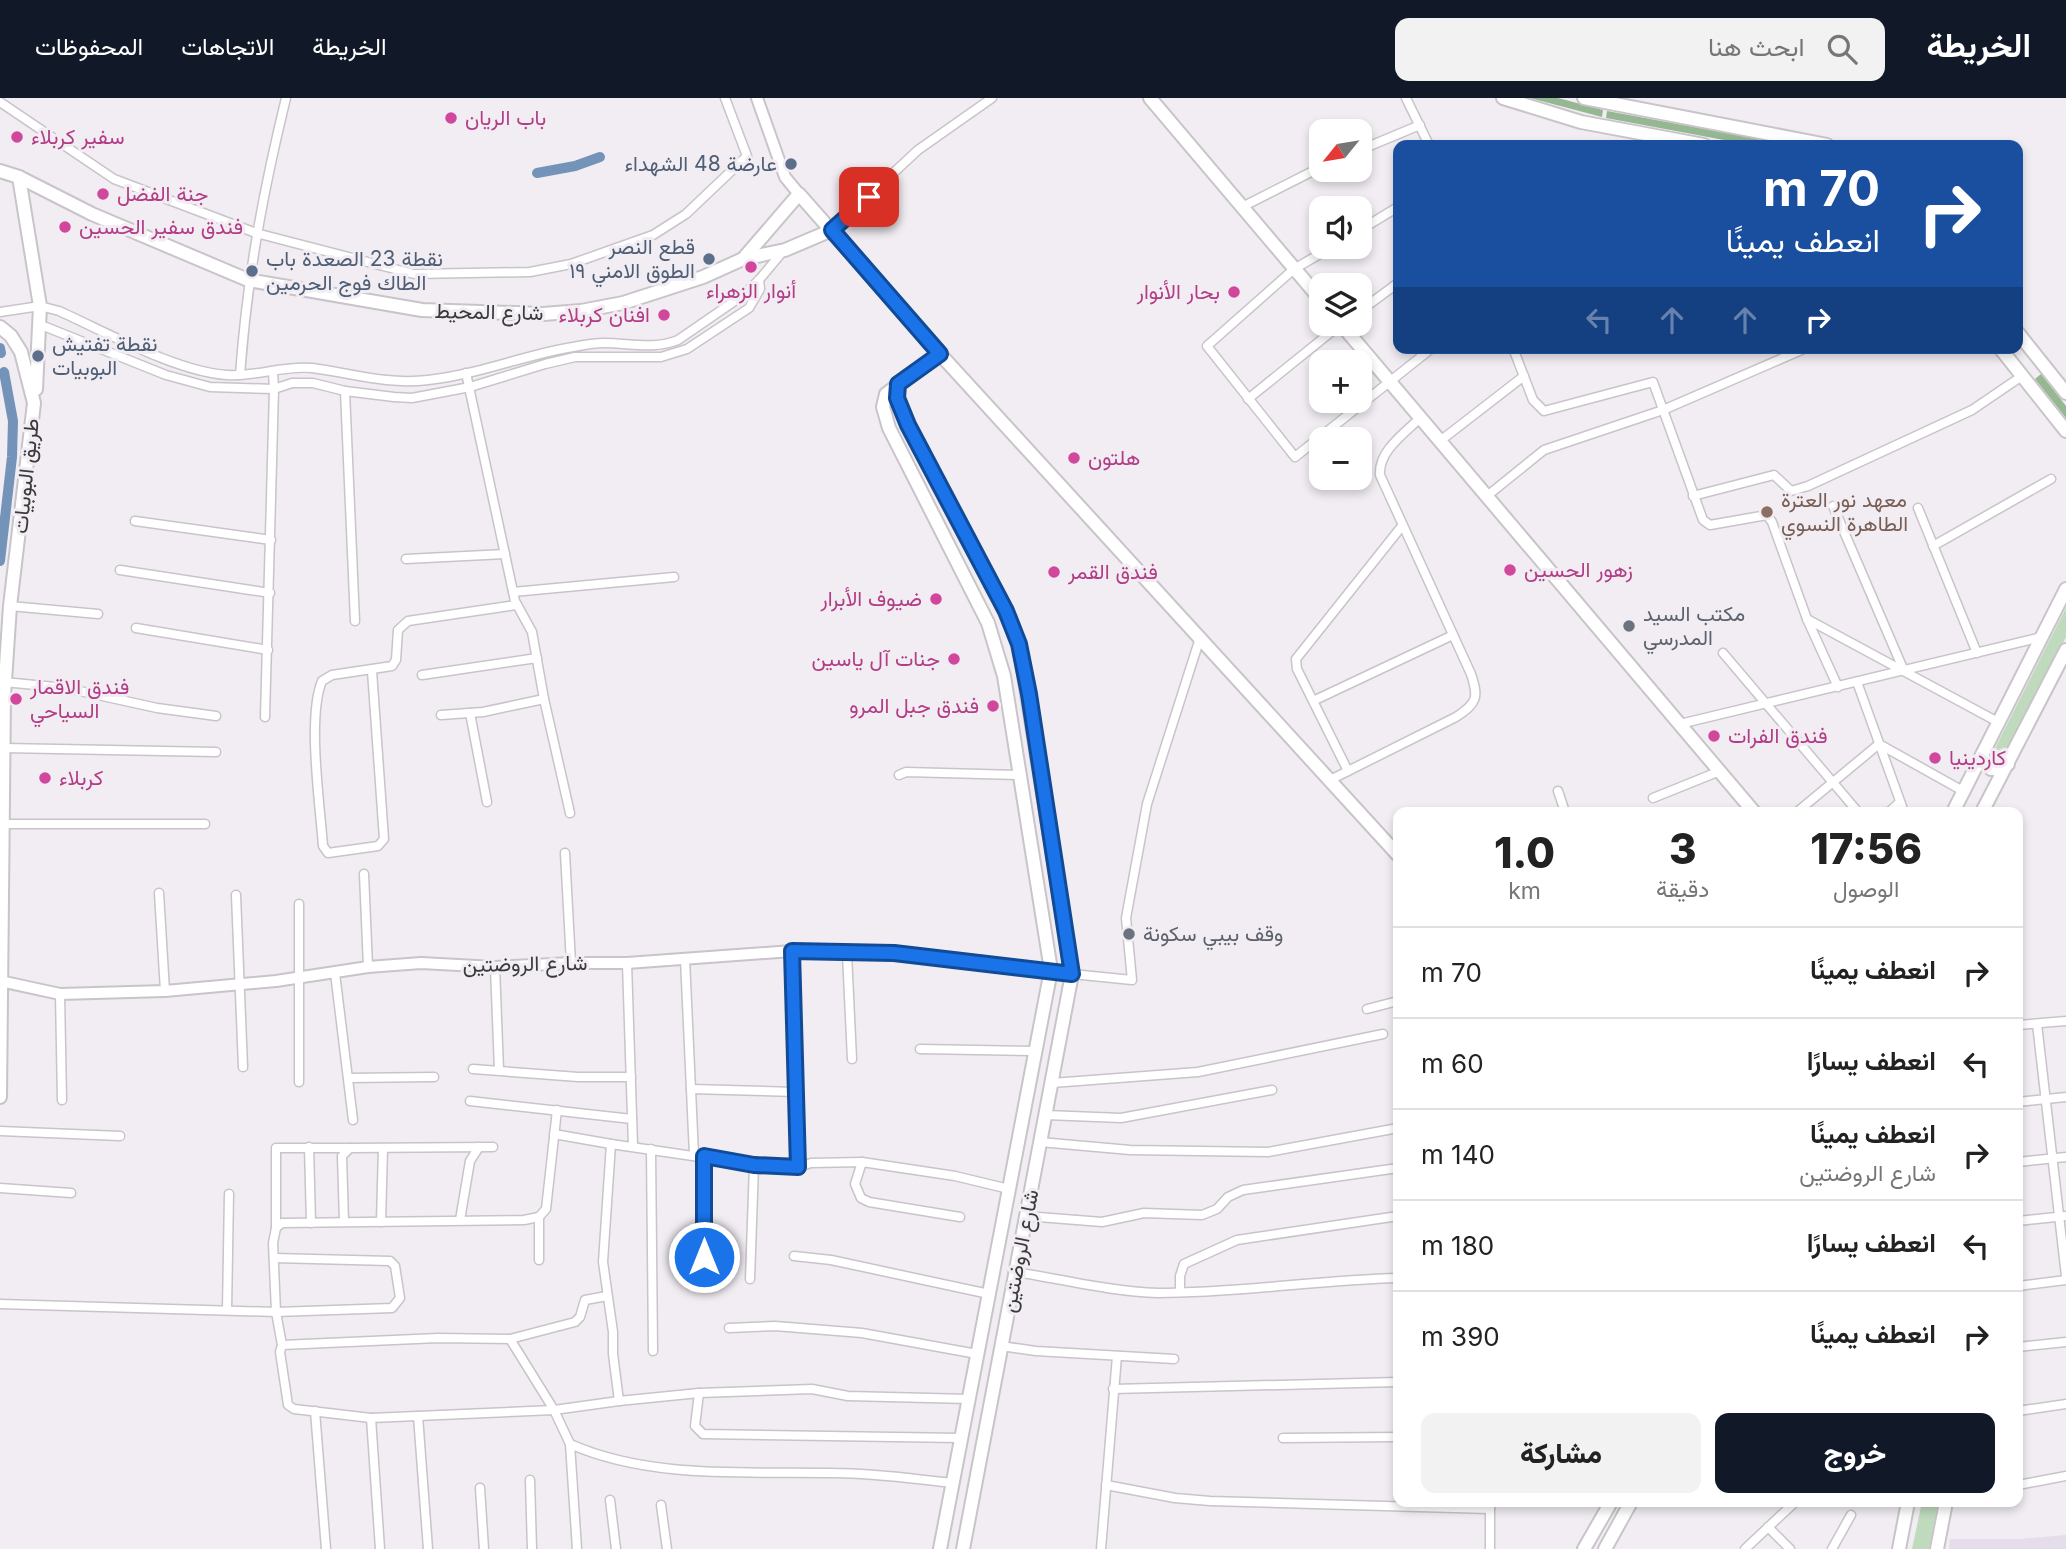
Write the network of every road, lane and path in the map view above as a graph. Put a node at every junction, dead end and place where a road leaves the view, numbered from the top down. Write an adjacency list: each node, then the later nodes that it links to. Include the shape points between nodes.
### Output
1 (286, 98): 23 (street)
2 (725, 98): 23 (street, via 747,156 686,214 653,235 571,264 530,272 414,274)
3 (757, 98): 18 (street, via 785,177)
4 (992, 98): 22 (street, via 918,150)
5 (1150, 98): 19 (main road)
6 (1406, 98): 10 (street)
7 (1503, 98): 12 (main road, via 1581,122)
8 (1584, 98): 13 (main road)
9 (0, 102): 23 (street, via 114,179)
10 (1420, 125): 11 (street); 14 (street)
11 (1427, 140)
12 (1677, 140)
13 (1801, 140)
14 (1372, 145)
15 (0, 172): 17 (main road, شارع المحيط)
16 (1309, 173): 19 (street)
17 (19, 177): 28 (main road, شارع المحيط, via 92,214); 33 (main road)
18 (799, 194): 22 (main road); 25 (main road, شارع المحيط)
19 (1242, 207): 27 (main road)
20 (1393, 210): 21 (street)
21 (1372, 223)
22 (832, 230): 24 (main road, شارع المحيط); 40 (main road)
23 (256, 233): 28 (street)
24 (785, 250): 25 (main road, شارع المحيط); 29 (street)
25 (743, 259): 28 (main road, شارع المحيط, via 624,303 542,314 422,310)
26 (1311, 259): 27 (street)
27 (1294, 269): 30 (main road); 57 (street, via 1207,346)
28 (248, 280): 48 (street)
29 (759, 280): 47 (street, via 667,344 572,347); 53 (street, via 760,289 749,308 674,355 575,358)
30 (1309, 286)
31 (1393, 287): 32 (street)
32 (1372, 302)
33 (40, 306): 34 (street); 35 (main road); 48 (street, via 188,367)
34 (0, 312)
35 (41, 325): 54 (street, via 186,382); 58 (main road)
36 (0, 327): 58 (main road, طريق البوبيات, via 21,352)
37 (1326, 336): 57 (street)
38 (1351, 336): 51 (main road)
39 (2023, 339): 45 (main road)
40 (940, 354): 52 (main road); 87 (main road)
41 (1424, 354): 51 (street)
42 (1515, 354): 49 (street)
43 (1792, 354): 59 (street)
44 (2005, 354): 50 (main road)
45 (2041, 362): 50 (main road); 56 (main road)
46 (273, 372): 47 (street, via 312,368 378,381); 48 (street); 54 (street)
47 (466, 373): 53 (street)
48 (240, 375)
49 (1524, 376): 59 (street, via 1533,400 1544,411 1653,382); 62 (street)
50 (2022, 376): 61 (main road); 65 (street, via 1972,410 1808,486 1791,491 1774,475)
51 (1389, 381): 57 (street, via 1295,457); 60 (main road)
52 (898, 384): 117 (main road, via 883,398 886,419 990,631 1004,676); 152 (main road, via 897,398 908,425 1019,644)
53 (470, 387): 55 (street, via 412,398); 72 (street)
54 (274, 389): 55 (street, via 313,383); 70 (street)
55 (345, 391): 83 (street)
56 (2066, 393)
57 (1248, 399)
58 (34, 403): 80 (main road, طريق البوبيات)
59 (1663, 410): 64 (street, via 1544,450); 65 (street)
60 (1420, 418): 62 (main road); 69 (street, via 1386,453 1380,466 1381,480)
61 (2066, 431)
62 (1440, 440): 64 (main road)
63 (2051, 479): 71 (street)
64 (1487, 496): 108 (main road)
65 (1693, 496): 82 (street, via 1703,520 1710,525 1767,515)
66 (1833, 506): 95 (street)
67 (1918, 508): 71 (street)
68 (135, 521): 70 (street)
69 (1402, 526): 85 (street); 101 (street, via 1296,659 1295,666)
70 (271, 540): 78 (street)
71 (1933, 546): 92 (street)
72 (505, 554): 73 (street); 77 (street)
73 (406, 559)
74 (120, 570): 78 (street)
75 (674, 577): 77 (street)
76 (2066, 589): 86 (main road)
77 (513, 592): 79 (street)
78 (270, 593): 89 (street)
79 (516, 605): 93 (street, via 530,627); 94 (street, via 408,621 398,630 396,663)
80 (10, 606): 81 (street); 88 (main road, طريق البوبيات)
81 (98, 614)
82 (1807, 619): 95 (street); 98 (street)
83 (355, 621)
84 (136, 628): 89 (street)
85 (1452, 635): 101 (street); 114 (street, via 1475,686 1472,705 1457,717)
86 (2042, 637): 92 (street); 107 (main road)
87 (1200, 638): 118 (main road); 152 (street, via 1146,804 1126,918 1132,980)
88 (4, 649): 99 (main road, طريق البوبيات)
89 (268, 650): 106 (street)
90 (2066, 651): 113 (main road)
91 (1723, 653): 102 (street)
92 (1977, 653): 95 (street)
93 (537, 658): 96 (street); 100 (street)
94 (372, 671): 94 (street, via 332,675 320,688 316,762 323,846 328,853 378,846 384,839)
95 (1905, 671): 97 (street); 107 (street)
96 (422, 675)
97 (1857, 682): 98 (street); 109 (street)
98 (1838, 687): 102 (street)
99 (3, 689): 105 (street, via 66,688); 110 (main road, طريق البوبيات)
100 (544, 699): 103 (street); 134 (street)
101 (1313, 701): 114 (street)
102 (1767, 704): 108 (street); 119 (street)
103 (470, 713): 104 (street); 124 (street)
104 (441, 715)
105 (216, 716)
106 (265, 717)
107 (1998, 722): 112 (main road)
108 (1680, 724): 115 (main road)
109 (1880, 744): 119 (street); 120 (street); 125 (street)
110 (4, 748): 111 (street); 135 (main road, طريق البوبيات)
111 (216, 752)
112 (1983, 753): 113 (main road, via 1983,761 1991,769); 120 (main road)
113 (2008, 764): 122 (main road)
114 (1348, 771): 118 (street)
115 (1720, 771): 123 (street); 127 (main road)
116 (899, 775): 117 (street)
117 (1021, 775): 150 (main road)
118 (1330, 780): 137 (main road)
119 (1833, 782): 128 (street); 129 (street)
120 (1966, 787): 122 (main road, via 1976,778 1986,780); 132 (main road)
121 (1558, 791): 126 (street)
122 (1990, 795): 133 (main road)
123 (1653, 798)
124 (487, 802)
125 (1900, 802): 130 (street); 131 (street)
126 (1563, 807)
127 (1750, 807)
128 (1803, 807)
129 (1854, 807)
130 (1894, 807)
131 (1902, 807)
132 (1956, 807)
133 (1984, 807)
134 (570, 813)
135 (1, 824): 136 (street); 154 (main road, طريق البوبيات)
136 (205, 824)
137 (1393, 849)
138 (565, 853): 146 (street)
139 (364, 874): 148 (street)
140 (159, 893): 156 (street)
141 (236, 895): 155 (street)
142 (299, 904): 153 (street)
143 (792, 951): 144 (street, شارع الروضتين); 145 (street, شارع الروضتين); 177 (street)
144 (847, 954): 150 (street, شارع الروضتين, via 894,953); 166 (street)
145 (685, 959): 147 (street, شارع الروضتين); 175 (street)
146 (571, 963): 147 (street, شارع الروضتين); 149 (street, شارع الروضتين)
147 (627, 963): 171 (street)
148 (368, 967): 149 (street, شارع الروضتين, via 421,963); 151 (street, شارع الروضتين)
149 (495, 967): 169 (street)
150 (1051, 970): 152 (street, شارع الروضتين); 165 (main road, شارع الروضتين)
151 (335, 973): 153 (street, شارع الروضتين); 172 (street)
152 (1072, 974): 174 (main road, شارع الروضتين)
153 (298, 979): 155 (street, شارع الروضتين); 173 (street)
154 (0, 981): 157 (street, شارع الروضتين); 178 (main road, طريق البوبيات)
155 (239, 985): 156 (street, شارع الروضتين); 167 (street)
156 (165, 991): 157 (street, شارع الروضتين)
157 (60, 994): 181 (street)
158 (1393, 1001): 159 (street)
159 (1367, 1009)
160 (2066, 1021): 161 (street)
161 (2037, 1024): 162 (street); 180 (street)
162 (2023, 1025)
163 (1383, 1034): 174 (street, via 1198,1072)
164 (920, 1049): 165 (street)
165 (1035, 1051): 211 (main road, شارع الروضتين)
166 (852, 1059)
167 (243, 1067)
168 (473, 1069): 169 (street)
169 (499, 1070): 171 (street)
170 (434, 1077): 172 (street)
171 (631, 1077): 186 (street)
172 (348, 1078): 187 (street)
173 (299, 1082)
174 (1052, 1083): 185 (main road, شارع الروضتين)
175 (691, 1089): 177 (street); 201 (street)
176 (1272, 1090): 185 (street, via 1121,1118)
177 (795, 1092): 208 (street)
178 (0, 1097)
179 (2066, 1097): 180 (street)
180 (2045, 1099): 183 (street); 204 (street)
181 (62, 1100)
182 (470, 1101): 184 (street)
183 (2023, 1101)
184 (557, 1110): 186 (street); 190 (street)
185 (1046, 1115): 192 (main road, شارع الروضتين)
186 (632, 1119): 194 (street)
187 (353, 1120)
188 (1393, 1129): 192 (street, via 1268,1152 1130,1150)
189 (0, 1131): 191 (street)
190 (554, 1134): 193 (street); 216 (street, via 546,1209)
191 (120, 1136)
192 (1040, 1142): 214 (main road, شارع الروضتين)
193 (611, 1143): 194 (street); 236 (street, via 603,1262)
194 (633, 1146): 200 (street)
195 (309, 1147): 196 (street); 223 (street); 224 (street, via 276,1148)
196 (350, 1147): 199 (street); 221 (street, via 342,1156)
197 (479, 1147): 198 (street); 199 (street); 219 (street, via 470,1161)
198 (493, 1147)
199 (383, 1148): 222 (street)
200 (651, 1149): 201 (street); 246 (street)
201 (694, 1154): 202 (street)
202 (704, 1156): 207 (street); 232 (street)
203 (2066, 1157): 204 (street)
204 (2052, 1158): 205 (street); 215 (street)
205 (2023, 1161)
206 (862, 1162): 208 (street); 211 (street, via 955,1175); 217 (street, via 855,1184 861,1198)
207 (754, 1165): 208 (street); 230 (street)
208 (798, 1167)
209 (1393, 1169): 214 (street, via 1243,1190 1202,1214 1144,1213 1102,1222)
210 (0, 1188): 212 (street)
211 (1009, 1189): 235 (main road, شارع الروضتين)
212 (71, 1193)
213 (229, 1194): 238 (street)
214 (1026, 1216): 228 (main road, شارع الروضتين)
215 (2063, 1216): 220 (street); 229 (street)
216 (539, 1217): 219 (street); 227 (street)
217 (960, 1217)
218 (1393, 1217): 234 (street, via 1237,1240 1184,1264)
219 (460, 1220): 222 (street)
220 (2023, 1220)
221 (344, 1222): 222 (street); 223 (street)
222 (381, 1222)
223 (311, 1223): 224 (street, via 282,1223)
224 (276, 1228): 226 (street)
225 (794, 1255): 235 (street)
226 (274, 1258): 239 (street); 239 (street, via 390,1261 395,1266 400,1298 391,1308)
227 (539, 1260)
228 (1016, 1272): 234 (street, via 1155,1293); 244 (main road, شارع الروضتين)
229 (2066, 1278): 233 (street)
230 (750, 1279)
231 (1393, 1279): 234 (street)
232 (704, 1282)
233 (2023, 1285)
234 (1180, 1292)
235 (989, 1294): 247 (main road, شارع الروضتين)
236 (607, 1296): 241 (street, via 585,1300 575,1322); 254 (street)
237 (0, 1304): 238 (street)
238 (227, 1310): 239 (street)
239 (276, 1312): 243 (street)
240 (729, 1328): 247 (street, via 775,1326 862,1333)
241 (510, 1339): 243 (street); 256 (street)
242 (2066, 1342): 245 (street)
243 (282, 1345): 258 (street, via 288,1405)
244 (1002, 1346): 248 (street); 293 (main road, شارع الروضتين)
245 (2023, 1346)
246 (653, 1351)
247 (978, 1353): 253 (main road, شارع الروضتين)
248 (1117, 1356): 249 (street); 251 (street)
249 (1174, 1359)
250 (1393, 1382): 251 (street)
251 (1113, 1389): 269 (street)
252 (699, 1393): 253 (street, via 811,1389 848,1396); 254 (street); 262 (street, via 695,1426 703,1434)
253 (969, 1399): 262 (main road, شارع الروضتين)
254 (619, 1401): 256 (street)
255 (2066, 1404): 257 (street)
256 (554, 1410): 259 (street); 264 (street)
257 (2023, 1410)
258 (315, 1411): 260 (street); 284 (street)
259 (418, 1416): 260 (street); 286 (street)
260 (371, 1418): 285 (street)
261 (1393, 1437): 263 (street)
262 (961, 1438): 267 (main road, شارع الروضتين)
263 (1283, 1438)
264 (570, 1444): 267 (street, via 645,1465); 289 (street)
265 (2066, 1476): 268 (street)
266 (530, 1480): 288 (street)
267 (953, 1483): 292 (main road, شارع الروضتين)
268 (2023, 1484)
269 (1107, 1485): 272 (street, via 1210,1501); 294 (street)
270 (481, 1488): 287 (street)
271 (610, 1500): 290 (street)
272 (1393, 1504)
273 (661, 1505): 291 (street)
274 (1490, 1507): 295 (street)
275 (1608, 1507): 281 (main road)
276 (1628, 1507): 283 (main road)
277 (1790, 1507): 282 (street)
278 (1907, 1507): 301 (main road)
279 (1945, 1507): 302 (main road)
280 (1851, 1515): 300 (street)
281 (1598, 1527): 283 (main road); 296 (main road)
282 (1768, 1527): 298 (street); 299 (street)
283 (1608, 1544): 297 (main road)
284 (326, 1549)
285 (380, 1549)
286 (428, 1549)
287 (484, 1549)
288 (533, 1549)
289 (577, 1549)
290 (616, 1549)
291 (667, 1549)
292 (940, 1549)
293 (963, 1549)
294 (1101, 1549)
295 (1490, 1549)
296 (1584, 1549)
297 (1621, 1549)
298 (1745, 1549)
299 (1790, 1549)
300 (1832, 1549)
301 (1899, 1549)
302 (1937, 1549)

